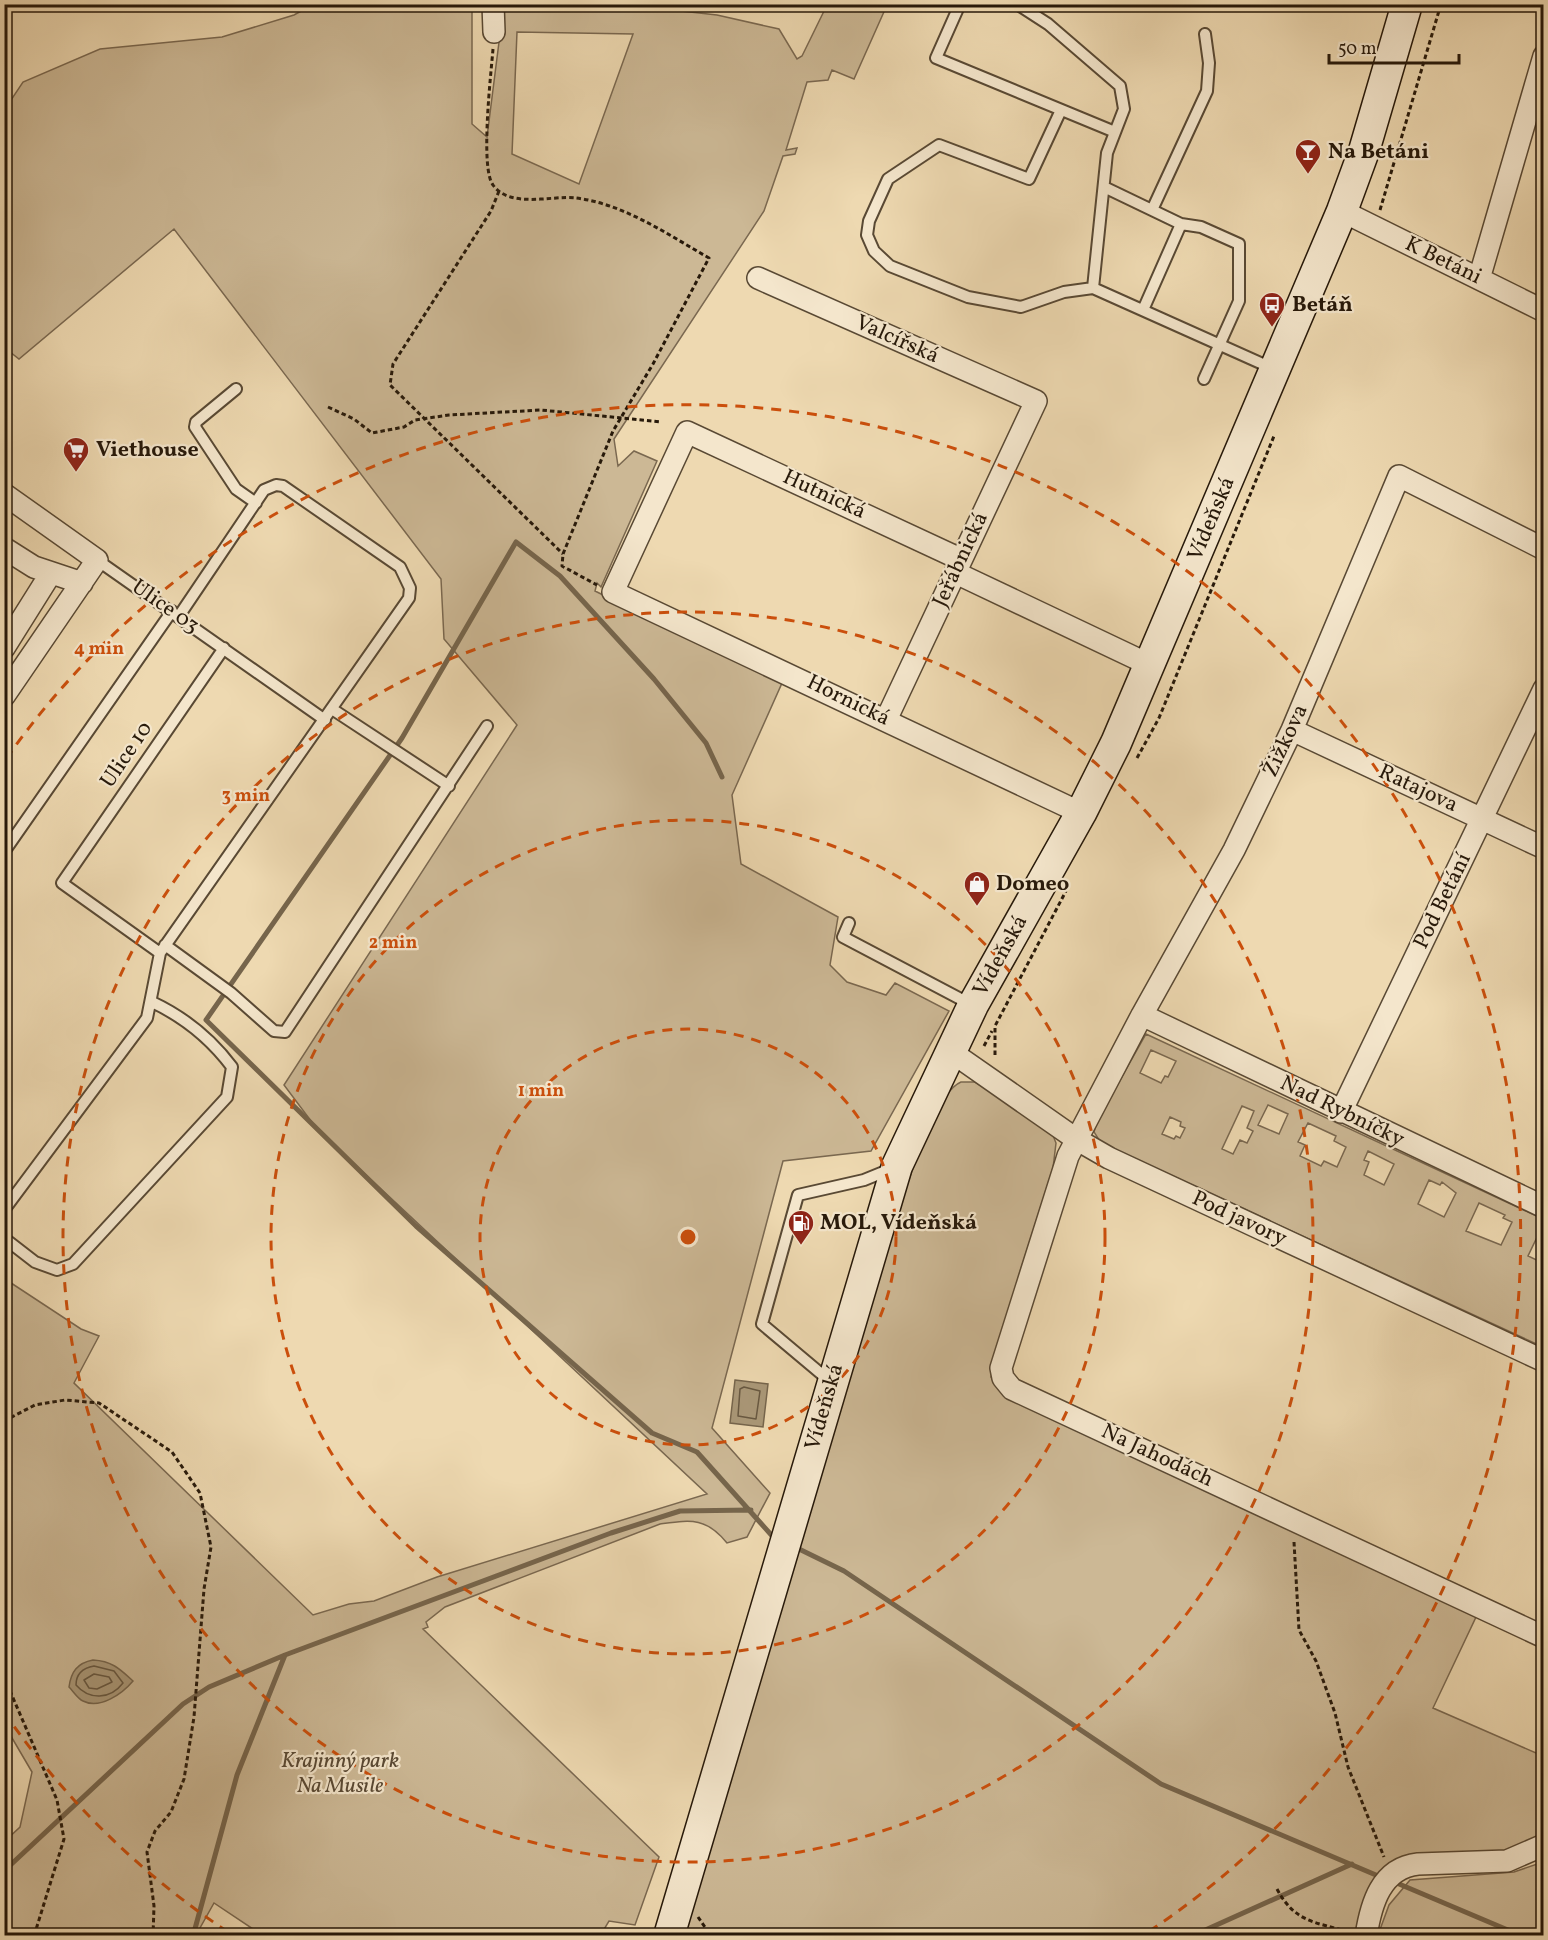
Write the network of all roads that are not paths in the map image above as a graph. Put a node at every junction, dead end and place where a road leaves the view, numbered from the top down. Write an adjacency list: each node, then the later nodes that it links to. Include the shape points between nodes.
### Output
1 (493, 4): 5 (street)
2 (960, 4): 8 (lane, via 936,58)
3 (1017, 4): 9 (lane, via 1048,24 1120,86 1124,109)
4 (1407, 4): 12 (main road, Vídeňská)
5 (494, 32)
6 (1205, 34): 11 (lane, via 1207,91)
7 (1544, 56): 15 (street)
8 (1061, 110): 9 (lane); 16 (lane, via 1029,179 939,145 888,179 868,221 867,235 874,251 890,266 968,297 1022,307 1064,292)
9 (1114, 132): 10 (lane, via 1107,153)
10 (1104, 187): 11 (lane); 16 (lane)
11 (1152, 210): 13 (lane)
12 (1342, 211): 15 (street, K Betáni); 20 (main road, Vídeňská)
13 (1181, 224): 17 (lane); 19 (lane, via 1201,227 1239,244 1239,301)
14 (758, 278): 23 (street, Valcířská)
15 (1479, 279): 18 (street, K Betáni)
16 (1093, 288): 17 (lane)
17 (1143, 310): 19 (lane)
18 (1544, 311)
19 (1220, 345): 20 (lane); 21 (lane)
20 (1275, 369): 36 (main road, Vídeňská)
21 (1204, 379)
22 (236, 389): 25 (lane, via 195,427 236,489)
23 (1036, 401): 29 (street, Jeřábnická)
24 (4, 494): 28 (street, Ulice 03)
25 (256, 502): 33 (lane); 39 (lane, via 264,490 283,486 400,567 410,588 409,598)
26 (4, 548): 30 (street)
27 (1544, 549): 43 (street, Žižkova, via 1399,476)
28 (97, 560): 31 (street); 33 (lane, Ulice 03)
29 (958, 566): 32 (street, Hutnická, via 687,432); 36 (street, Hutnická); 41 (street, Jeřábnická)
30 (51, 573): 31 (street); 34 (street)
31 (82, 583): 38 (street)
32 (613, 592): 41 (street, Hornická)
33 (175, 614): 35 (lane, Ulice 03); 48 (lane)
34 (4, 648)
35 (224, 648): 40 (lane, Ulice 03); 50 (lane, Ulice 10, via 63,883)
36 (1150, 664): 45 (main road, Vídeňská)
37 (1544, 689): 46 (street, Pod Betání)
38 (4, 696)
39 (332, 709): 40 (lane); 44 (lane)
40 (325, 720): 50 (lane)
41 (886, 720): 45 (street, Hornická)
42 (487, 726): 44 (lane)
43 (1292, 730): 46 (street, Ratajova); 53 (street, Žižkova, via 1234,849)
44 (449, 786): 50 (lane, via 285,1032 274,1031 227,990)
45 (1081, 813): 52 (main road, Vídeňská)
46 (1483, 820): 47 (street, Ratajova); 55 (street, Pod Betání)
47 (1544, 848)
48 (4, 852)
49 (849, 923): 52 (lane, via 843,937)
50 (162, 949): 51 (lane)
51 (152, 1002): 59 (lane, via 147,1017); 60 (lane, via 195,1028 218,1048 232,1067 227,1097 73,1264 57,1270 35,1262)
52 (973, 1005): 54 (main road, Vídeňská)
53 (1142, 1015): 55 (street, Nad Rybníčky); 56 (street, Žižkova)
54 (950, 1051): 56 (street, Pod javory); 57 (main road, Vídeňská)
55 (1341, 1112): 58 (street, Nad Rybníčky)
56 (1076, 1139): 61 (street, Pod javory, via 1109,1158); 63 (street, Na Jahodách, via 1062,1172 1001,1368 1012,1389)
57 (897, 1167): 62 (main road, Vídeňská); 62 (lane, via 864,1180 798,1195 762,1324)
58 (1544, 1207)
59 (4, 1210)
60 (4, 1238)
61 (1544, 1361)
62 (832, 1383): 66 (main road, Vídeňská)
63 (1544, 1637)
64 (1544, 1845): 65 (street, via 1508,1860 1418,1864 1393,1871)
65 (1359, 1934)
66 (669, 1935)

